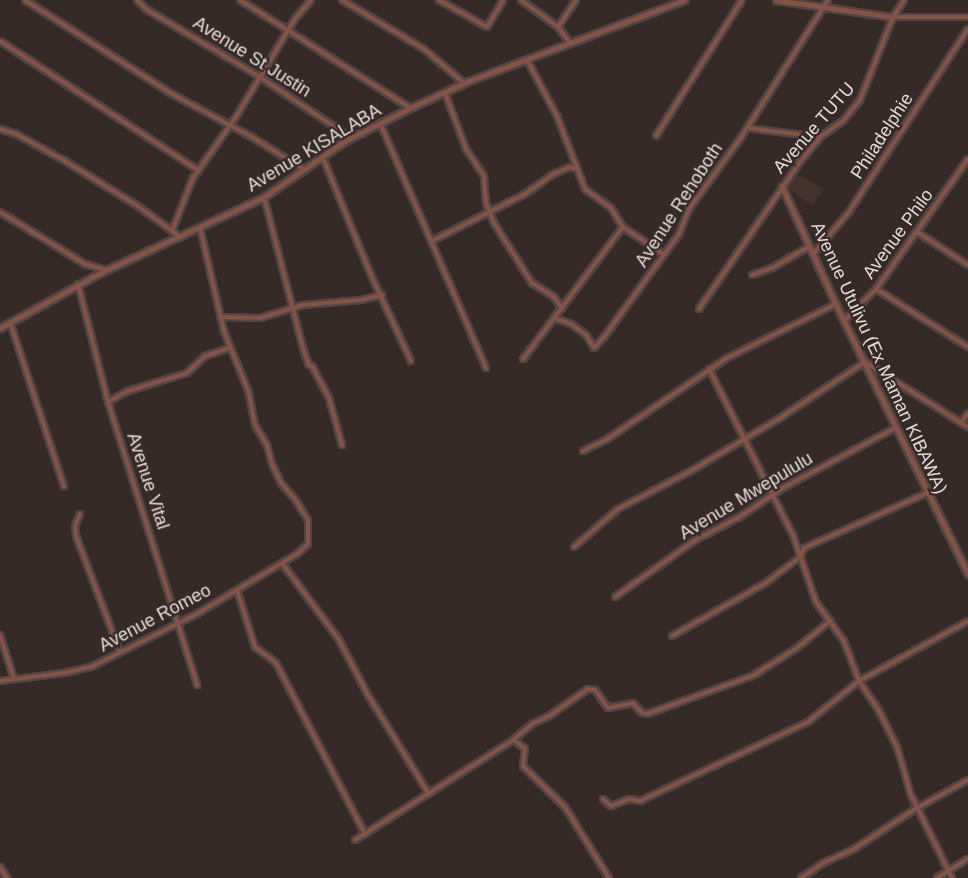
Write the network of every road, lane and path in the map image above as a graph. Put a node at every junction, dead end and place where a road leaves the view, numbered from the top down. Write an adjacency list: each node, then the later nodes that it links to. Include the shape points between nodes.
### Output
1 (25, 0): 29 (street)
2 (137, 0): 24 (street, Avenue St Justin)
3 (240, 0): 20 (street)
4 (311, 0): 20 (street)
5 (342, 0): 25 (street, via 424,49)
6 (439, 0): 7 (street, via 487,27)
7 (503, 0)
8 (521, 0): 18 (street)
9 (576, 0): 18 (street)
10 (684, 0): 22 (street, Avenue KISALABA)
11 (742, 0): 32 (street)
12 (776, 0): 15 (street)
13 (828, 0): 15 (street, Avenue Rehoboth)
14 (904, 0): 16 (street)
15 (824, 6): 16 (street); 30 (street, Avenue Rehoboth)
16 (893, 17): 17 (street); 33 (street, Avenue TUTU, via 861,100 843,121)
17 (968, 17)
18 (558, 27): 22 (street)
19 (968, 29): 52 (street, Philadelphie, via 849,212)
20 (288, 30): 24 (street); 27 (street)
21 (0, 41): 38 (street)
22 (570, 43): 23 (street, Avenue KISALABA)
23 (527, 60): 25 (street, Avenue KISALABA); 37 (street, via 557,116)
24 (260, 77): 29 (street); 34 (street, Avenue St Justin)
25 (464, 83): 26 (street, Avenue KISALABA)
26 (445, 93): 27 (street, Avenue KISALABA); 43 (street, via 466,149 484,176 486,203)
27 (410, 108): 28 (street, Avenue KISALABA)
28 (380, 123): 34 (street, Avenue KISALABA); 49 (street)
29 (229, 126): 38 (street); 39 (street)
30 (747, 128): 33 (street); 51 (street, Avenue Rehoboth, via 689,209 679,234)
31 (0, 129): 46 (street, via 65,162)
32 (656, 136)
33 (820, 137): 40 (street, Avenue TUTU)
34 (351, 138): 35 (street, Avenue KISALABA)
35 (323, 158): 39 (street, Avenue KISALABA); 58 (street)
36 (968, 159): 47 (street, Avenue Philo)
37 (577, 169): 43 (street, via 564,169); 44 (street, via 585,189 610,208)
38 (198, 170): 46 (street)
39 (306, 170): 41 (street, Avenue KISALABA)
40 (783, 186): 50 (street, Avenue Utulivu (Ex Maman KIBAWA)); 62 (street, Avenue TUTU)
41 (264, 197): 45 (street, Avenue KISALABA); 61 (street)
42 (0, 212): 54 (street, via 85,264)
43 (491, 212): 49 (street); 60 (street, via 532,283 554,297)
44 (623, 227): 51 (street); 60 (street)
45 (200, 228): 48 (street, Avenue KISALABA); 63 (street)
46 (172, 231): 48 (street)
47 (917, 232): 53 (street); 57 (street, Avenue Philo)
48 (180, 237): 54 (street, Avenue KISALABA)
49 (432, 241): 73 (street)
50 (810, 245): 52 (street, Avenue Utulivu (Ex Maman KIBAWA)); 55 (street)
51 (663, 254): 64 (street, Avenue Rehoboth, via 594,348 586,335)
52 (814, 254): 59 (street, Avenue Utulivu (Ex Maman KIBAWA))
53 (968, 265)
54 (106, 270): 56 (street, Avenue KISALABA)
55 (752, 275)
56 (78, 284): 66 (street, Avenue KISALABA); 75 (street, Avenue Vital)
57 (876, 289): 65 (street, Avenue Philo); 68 (street)
58 (382, 295): 61 (street); 71 (street)
59 (836, 304): 65 (street, Avenue Utulivu (Ex Maman KIBAWA)); 74 (street)
60 (562, 308): 64 (street)
61 (292, 309): 63 (street, via 260,318); 81 (street, via 309,365 329,398)
62 (699, 309)
63 (220, 317): 69 (street)
64 (554, 318): 70 (street)
65 (845, 320): 72 (street, Avenue Utulivu (Ex Maman KIBAWA))
66 (10, 322): 67 (street, Avenue KISALABA); 83 (street)
67 (0, 328)
68 (968, 347)
69 (230, 348): 75 (street, via 205,356 187,373 128,391); 89 (street, Avenue Romeo, via 249,393 256,430 267,445 278,476 308,520 309,544)
70 (523, 359)
71 (411, 361)
72 (865, 362): 77 (street); 79 (street, Avenue Utulivu (Ex Maman KIBAWA)); 80 (street)
73 (486, 368)
74 (709, 369): 80 (street); 82 (street, via 606,440)
75 (108, 402): 95 (street, Avenue Vital)
76 (968, 413): 77 (street)
77 (962, 423): 78 (street)
78 (968, 427)
79 (896, 428): 84 (street, Avenue Utulivu (Ex Maman KIBAWA)); 85 (street, Avenue Mwepululu)
80 (746, 438): 85 (street); 87 (street, via 618,509)
81 (342, 445)
82 (583, 451)
83 (64, 486)
84 (927, 493): 88 (street, via 819,540 804,548); 90 (street, Avenue Utulivu (Ex Maman KIBAWA))
85 (774, 496): 88 (street); 92 (street, Avenue Mwepululu, via 694,541)
86 (80, 514): 98 (street, via 76,536)
87 (574, 547)
88 (800, 557): 93 (street, via 816,602); 97 (street, via 767,582)
89 (282, 563): 91 (street, Avenue Romeo); 105 (street, via 338,638)
90 (968, 574)
91 (237, 590): 95 (street, Avenue Romeo); 108 (street, via 255,647 276,663)
92 (615, 597)
93 (830, 621): 101 (street, via 844,641); 103 (street, via 778,661 720,689 647,714 633,703 608,708 595,690 588,688)
94 (968, 621): 101 (street)
95 (179, 623): 98 (street, Avenue Romeo); 102 (street, Avenue Vital)
96 (0, 635): 99 (street)
97 (672, 636)
98 (120, 652): 99 (street, Avenue Romeo, via 91,667 64,674)
99 (14, 679): 100 (street, Avenue Romeo)
100 (0, 681)
101 (859, 681): 106 (street, via 808,722 640,801 629,799 611,806); 107 (street, via 897,747)
102 (197, 685)
103 (513, 740): 105 (street); 114 (street, via 525,749 523,766 565,807)
104 (968, 780): 107 (street)
105 (429, 794): 108 (street)
106 (603, 800)
107 (917, 808): 112 (street); 115 (street)
108 (365, 834): 109 (street)
109 (355, 840)
110 (968, 860): 112 (street)
111 (0, 867): 113 (street)
112 (948, 871): 116 (street); 117 (street)
113 (7, 878)
114 (609, 878)
115 (801, 878)
116 (937, 878)
117 (952, 878)

